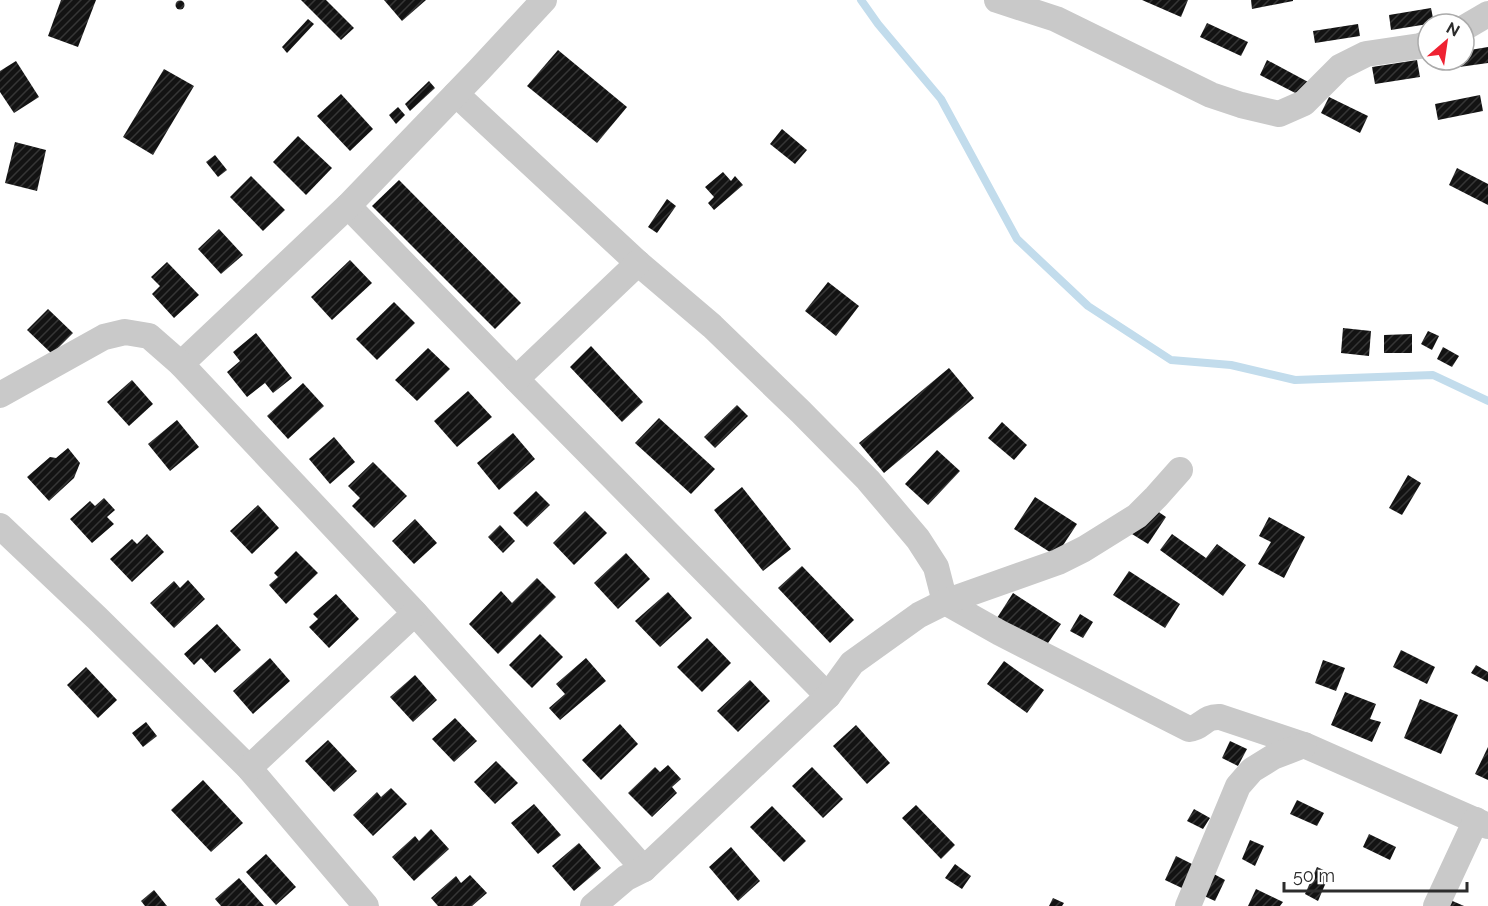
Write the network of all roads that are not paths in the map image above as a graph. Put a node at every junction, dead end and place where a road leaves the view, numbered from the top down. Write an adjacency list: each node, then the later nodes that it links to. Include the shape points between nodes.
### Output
1 (544, 0): 4 (street)
2 (997, 0): 3 (street, via 1056,19 1211,95 1279,114 1304,103 1340,67 1365,54)
3 (1416, 47)
4 (456, 94): 5 (street); 6 (street)
5 (348, 206): 7 (street); 8 (street)
6 (638, 263): 8 (street); 12 (street, via 712,326 868,480 918,539 936,567)
7 (181, 364): 9 (street, via 149,336 125,332 104,337); 13 (street)
8 (516, 379): 14 (street)
9 (0, 395)
10 (1180, 470): 12 (street, via 1137,516 1084,549)
11 (0, 525): 16 (street)
12 (945, 602): 14 (street, via 919,615 852,663); 15 (street, via 1189,729 1195,729 1206,719 1220,717)
13 (415, 613): 16 (street); 18 (street)
14 (828, 696): 18 (street)
15 (1304, 745): 17 (street); 21 (street, via 1252,770 1238,786)
16 (249, 768): 19 (street)
17 (1482, 823): 22 (street)
18 (644, 869): 20 (street, via 626,878)
19 (366, 906)
20 (593, 906)
21 (1188, 906)
22 (1436, 906)

